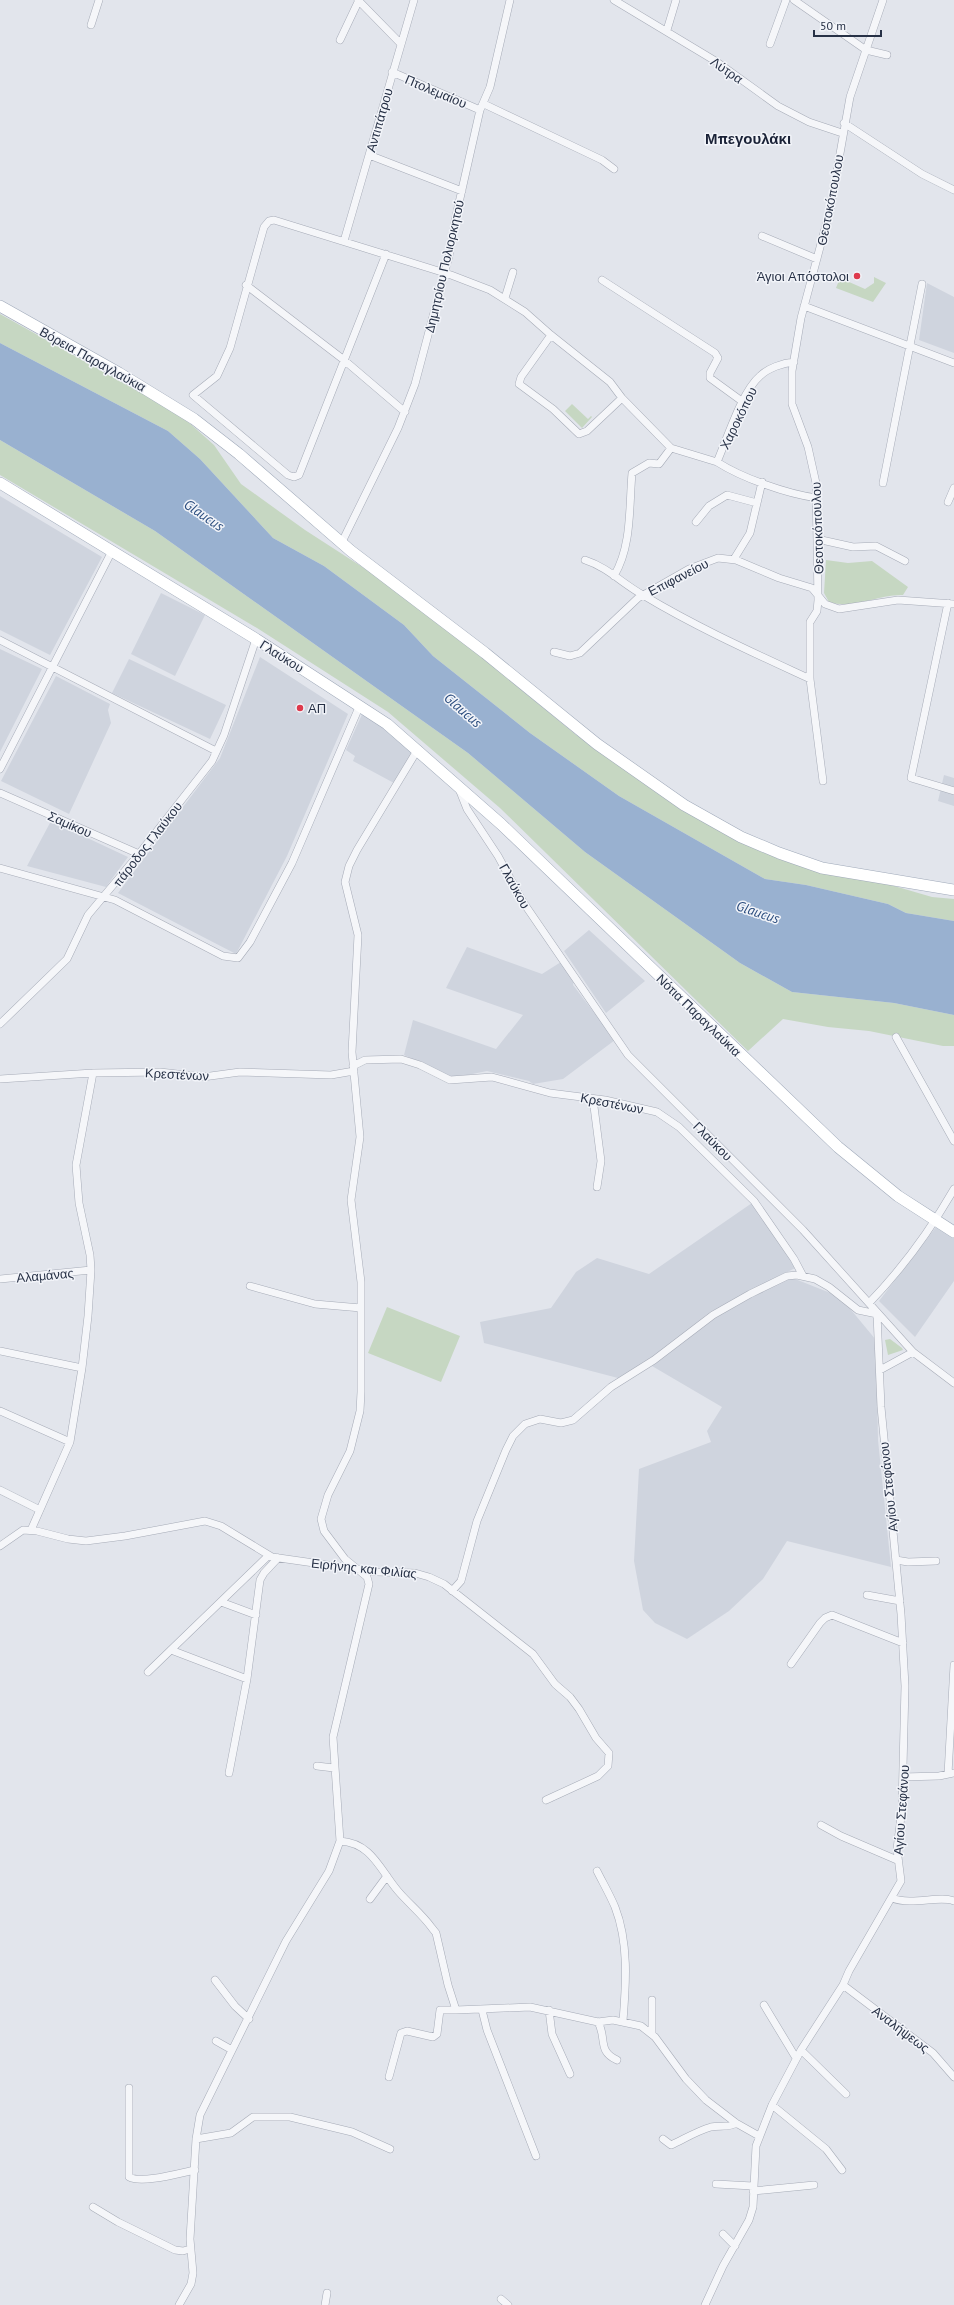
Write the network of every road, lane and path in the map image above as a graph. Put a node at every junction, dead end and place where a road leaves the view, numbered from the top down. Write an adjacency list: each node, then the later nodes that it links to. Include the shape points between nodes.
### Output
1 (99, 0): 10 (street)
2 (359, 0): 12 (street); 13 (street)
3 (414, 0): 13 (street, Αντιπάτρου)
4 (510, 0): 18 (street, Δημητρίου Πολιορκητού, via 490,87)
5 (614, 0): 11 (street, Λύτρα)
6 (676, 0): 11 (street)
7 (786, 0): 14 (street)
8 (794, 0): 15 (street)
9 (883, 0): 15 (street, Θεοτοκόπουλου)
10 (91, 25)
11 (667, 30): 20 (street, Λύτρα, via 787,111 809,122)
12 (340, 40)
13 (401, 44): 17 (street, Αντιπάτρου)
14 (770, 44)
15 (866, 50): 16 (street); 19 (street, Θεοτοκόπουλου)
16 (887, 55)
17 (392, 72): 18 (street, Πτολεμαίου); 21 (street, Αντιπάτρου)
18 (482, 107): 22 (street, Πτολεμαίου, via 602,160); 24 (street, Δημητρίου Πολιορκητού)
19 (844, 123): 20 (street, Θεοτοκόπουλου); 23 (street, via 922,174)
20 (842, 132): 28 (street, Θεοτοκόπουλου, via 830,210)
21 (369, 155): 24 (street); 26 (street, Αντιπάτρου)
22 (614, 169)
23 (954, 190)
24 (462, 191): 30 (street, Δημητρίου Πολιορκητού)
25 (762, 236): 28 (street)
26 (344, 241): 27 (street); 33 (street, via 274,220 269,221 264,227)
27 (386, 254): 30 (street); 39 (street)
28 (817, 259): 36 (street, Θεοτοκόπουλου)
29 (513, 272): 34 (street)
30 (445, 273): 34 (street); 44 (street, Δημητρίου Πολιορκητού)
31 (602, 280): 43 (street, via 715,353 718,358 710,378)
32 (922, 284): 38 (street)
33 (246, 285): 39 (street); 39 (street, via 230,348 218,376 193,395 288,475 299,475)
34 (505, 298): 37 (street, via 530,316)
35 (0, 306): 56 (main road, Βόρεια Παραγλαύκια, via 185,412 239,454)
36 (804, 306): 38 (street); 40 (street, Θεοτοκόπουλου)
37 (551, 336): 42 (street, via 607,379); 42 (street, via 521,377 519,384 553,409 579,434 588,431)
38 (910, 346): 41 (street); 49 (street)
39 (344, 360): 44 (street)
40 (794, 362): 43 (street, Χαροκόπου, via 782,364 760,375); 51 (street, Θεοτοκόπουλου, via 791,400 812,460)
41 (954, 363)
42 (622, 398): 45 (street)
43 (743, 402): 46 (street, Χαροκόπου)
44 (405, 412): 56 (street, Δημητρίου Πολιορκητού)
45 (672, 448): 46 (street); 61 (street, via 659,464 649,463 632,473 626,544 622,563)
46 (716, 462): 47 (street, Χαροκόπου)
47 (762, 482): 51 (street, Χαροκόπου, via 793,494); 53 (street)
48 (0, 483): 57 (main road, Γλαύκου)
49 (883, 483)
50 (954, 488): 52 (street)
51 (817, 498): 55 (street, Θεοτοκόπουλου)
52 (948, 502)
53 (757, 503): 54 (street, via 727,495 709,506); 58 (street, via 750,533)
54 (696, 522)
55 (818, 539): 60 (street, via 853,547 876,546); 62 (street, Θεοτοκόπουλου)
56 (341, 544): 80 (main road, Βόρεια Παραγλαύκια, via 485,653 597,744 684,805 741,836 822,868)
57 (112, 551): 65 (main road, Γλαύκου); 68 (street)
58 (734, 559): 62 (street, Επιφανείου, via 812,588); 63 (street, Επιφανείου, via 718,558 698,565)
59 (585, 560): 61 (street)
60 (905, 561)
61 (614, 576): 63 (street)
62 (818, 594): 64 (street, Επιφανείου, via 826,605 839,609 898,600); 69 (street, Θεοτοκόπουλου, via 816,611 810,622)
63 (642, 595): 67 (street, Επιφανείου, via 583,652 574,656); 69 (street, via 717,636)
64 (951, 604): 76 (street, via 911,778)
65 (256, 639): 70 (main road, Γλαύκου); 72 (street, πάροδος Γλαύκου)
66 (0, 640): 68 (street)
67 (554, 652)
68 (52, 666): 72 (street); 73 (street)
69 (810, 679): 74 (street, Θεοτοκόπουλου)
70 (360, 705): 71 (main road, Γλαύκου); 81 (street, via 292,863 250,942 238,958 223,956)
71 (418, 749): 75 (main road, Γλαύκου); 84 (street, via 357,850 345,878 345,890 358,935)
72 (216, 751): 78 (street, πάροδος Γλαύκου, via 212,761)
73 (0, 768)
74 (823, 781)
75 (456, 783): 91 (main road, Νότια Παραγλαύκια, via 798,1110 880,1182); 97 (street, Γλαύκου, via 467,809 498,856 523,902 628,1055 803,1230)
76 (954, 791)
77 (0, 794): 78 (street, Σαμίκου)
78 (139, 854): 81 (street, πάροδος Γλαύκου)
79 (0, 868): 81 (street)
80 (954, 890)
81 (105, 897): 82 (street, πάροδος Γλαύκου, via 88,915 67,959)
82 (0, 1024)
83 (896, 1037): 88 (street)
84 (353, 1068): 85 (street, Κρεστένων, via 332,1074 240,1072 202,1077 150,1072); 87 (street, Κρεστένων, via 365,1060 401,1059 450,1080 492,1077 550,1093); 98 (street, via 360,1137 351,1200 360,1273)
85 (93, 1073): 86 (street, Κρεστένων); 93 (street, via 76,1165)
86 (0, 1079)
87 (593, 1099): 89 (street, via 601,1160); 94 (street, Κρεστένων, via 657,1112 679,1127 754,1201 794,1259)
88 (954, 1140)
89 (597, 1188)
90 (954, 1188): 91 (street)
91 (935, 1220): 92 (main road, Νότια Παραγλαύκια); 97 (street, via 890,1279)
92 (954, 1232)
93 (91, 1270): 95 (street, Αλαμάνας); 102 (street)
94 (802, 1276): 99 (street, via 818,1280 863,1312); 116 (street, via 787,1276 714,1315 654,1360 611,1387 572,1420 561,1422 540,1419 521,1427 512,1436 506,1450 477,1521 461,1581)
95 (0, 1279)
96 (250, 1286): 98 (street, via 315,1304)
97 (868, 1303): 99 (street, Γλαύκου)
98 (361, 1308): 115 (street, via 361,1392 358,1419 348,1456 328,1494 321,1519 324,1531 346,1560)
99 (877, 1314): 101 (street, Γλαύκου); 103 (street, Αγίου Στεφάνου)
100 (0, 1351): 102 (street)
101 (913, 1352): 103 (street); 104 (street, Γλαύκου)
102 (82, 1368): 106 (street)
103 (880, 1370): 113 (street, Αγίου Στεφάνου, via 881,1407)
104 (954, 1383)
105 (0, 1411): 106 (street)
106 (70, 1442): 108 (street)
107 (0, 1490): 108 (street)
108 (40, 1510): 109 (street)
109 (30, 1530): 110 (street, via 19,1532); 111 (street, Ειρήνης και Φιλίας, via 86,1541 205,1521 221,1526)
110 (0, 1546)
111 (268, 1556): 112 (street, Ειρήνης και Φιλίας); 119 (street)
112 (278, 1558): 115 (street, Ειρήνης και Φιλίας); 120 (street, via 261,1578)
113 (896, 1560): 114 (street); 118 (street, Αγίου Στεφάνου)
114 (936, 1561)
115 (358, 1570): 116 (street, Ειρήνης και Φιλίας, via 420,1574 436,1580); 128 (street, via 368,1578 368,1589 334,1733)
116 (452, 1591): 132 (street, Ειρήνης και Φιλίας, via 533,1654 555,1684 572,1699 596,1738 609,1753 608,1766 601,1774)
117 (867, 1595): 118 (street)
118 (900, 1601): 121 (street, Αγίου Στεφάνου)
119 (220, 1602): 120 (street); 122 (street)
120 (256, 1615): 126 (street)
121 (903, 1643): 123 (street, via 832,1615 820,1623); 131 (street, Αγίου Στεφάνου)
122 (171, 1650): 125 (street); 126 (street)
123 (790, 1664)
124 (954, 1665): 129 (street)
125 (148, 1672)
126 (247, 1679): 130 (street)
127 (317, 1766): 128 (street)
128 (334, 1768): 134 (street)
129 (951, 1773): 131 (street)
130 (229, 1774)
131 (903, 1777): 135 (street, Αγίου Στεφάνου)
132 (546, 1800)
133 (821, 1825): 135 (street)
134 (340, 1841): 137 (street, via 355,1844 368,1851); 148 (street, via 325,1879 286,1941)
135 (897, 1860): 138 (street, Αγίου Στεφάνου, via 901,1881)
136 (597, 1871): 149 (street, via 615,1908 620,1925 626,1980)
137 (387, 1876): 139 (street); 145 (street, via 436,1933)
138 (892, 1898): 140 (street); 142 (street, Αγίου Στεφάνου, via 849,1970)
139 (370, 1899)
140 (954, 1901)
141 (215, 1980): 148 (street, via 235,2006)
142 (843, 1985): 154 (street, Αγίου Στεφάνου); 158 (street, Αναλήψεως, via 933,2053)
143 (652, 2000): 151 (street)
144 (764, 2005): 155 (street)
145 (456, 2010): 146 (street); 159 (street, via 440,2010 437,2034 433,2037 407,2031 401,2033)
146 (482, 2010): 147 (street, via 530,2007); 168 (street, via 487,2030)
147 (549, 2010): 150 (street); 157 (street, via 552,2034)
148 (249, 2019): 153 (street)
149 (623, 2021): 150 (street); 151 (street, via 641,2026)
150 (598, 2022): 156 (street, via 603,2032 603,2047 610,2056)
151 (652, 2034): 163 (street, via 694,2089)
152 (216, 2041): 153 (street)
153 (232, 2050): 165 (street, via 201,2112)
154 (801, 2050): 155 (street, Αγίου Στεφάνου); 161 (street)
155 (796, 2058): 162 (street, Αγίου Στεφάνου)
156 (618, 2060)
157 (570, 2074)
158 (954, 2077)
159 (389, 2078)
160 (129, 2088): 169 (street, via 129,2178 156,2178)
161 (846, 2094)
162 (772, 2105): 164 (street, Αγίου Στεφάνου); 170 (street, via 826,2149)
163 (736, 2123): 164 (street); 166 (street, via 733,2126 713,2127 700,2131 671,2145)
164 (759, 2136): 173 (street, Αγίου Στεφάνου, via 755,2152)
165 (196, 2138): 167 (street, via 231,2134 253,2117 290,2117 352,2132); 169 (street)
166 (663, 2139)
167 (390, 2149)
168 (536, 2156)
169 (195, 2170): 177 (street)
170 (842, 2170)
171 (716, 2184): 173 (street)
172 (814, 2185): 173 (street)
173 (753, 2188): 176 (street, Αγίου Στεφάνου, via 753,2207 749,2220)
174 (93, 2207): 177 (street, via 175,2250)
175 (723, 2234): 176 (street)
176 (735, 2246): 183 (street, Αγίου Στεφάνου)
177 (190, 2249): 180 (street, via 192,2279)
178 (327, 2293): 181 (street)
179 (500, 2299): 182 (street)
180 (180, 2305)
181 (325, 2305)
182 (508, 2305)
183 (705, 2305)

